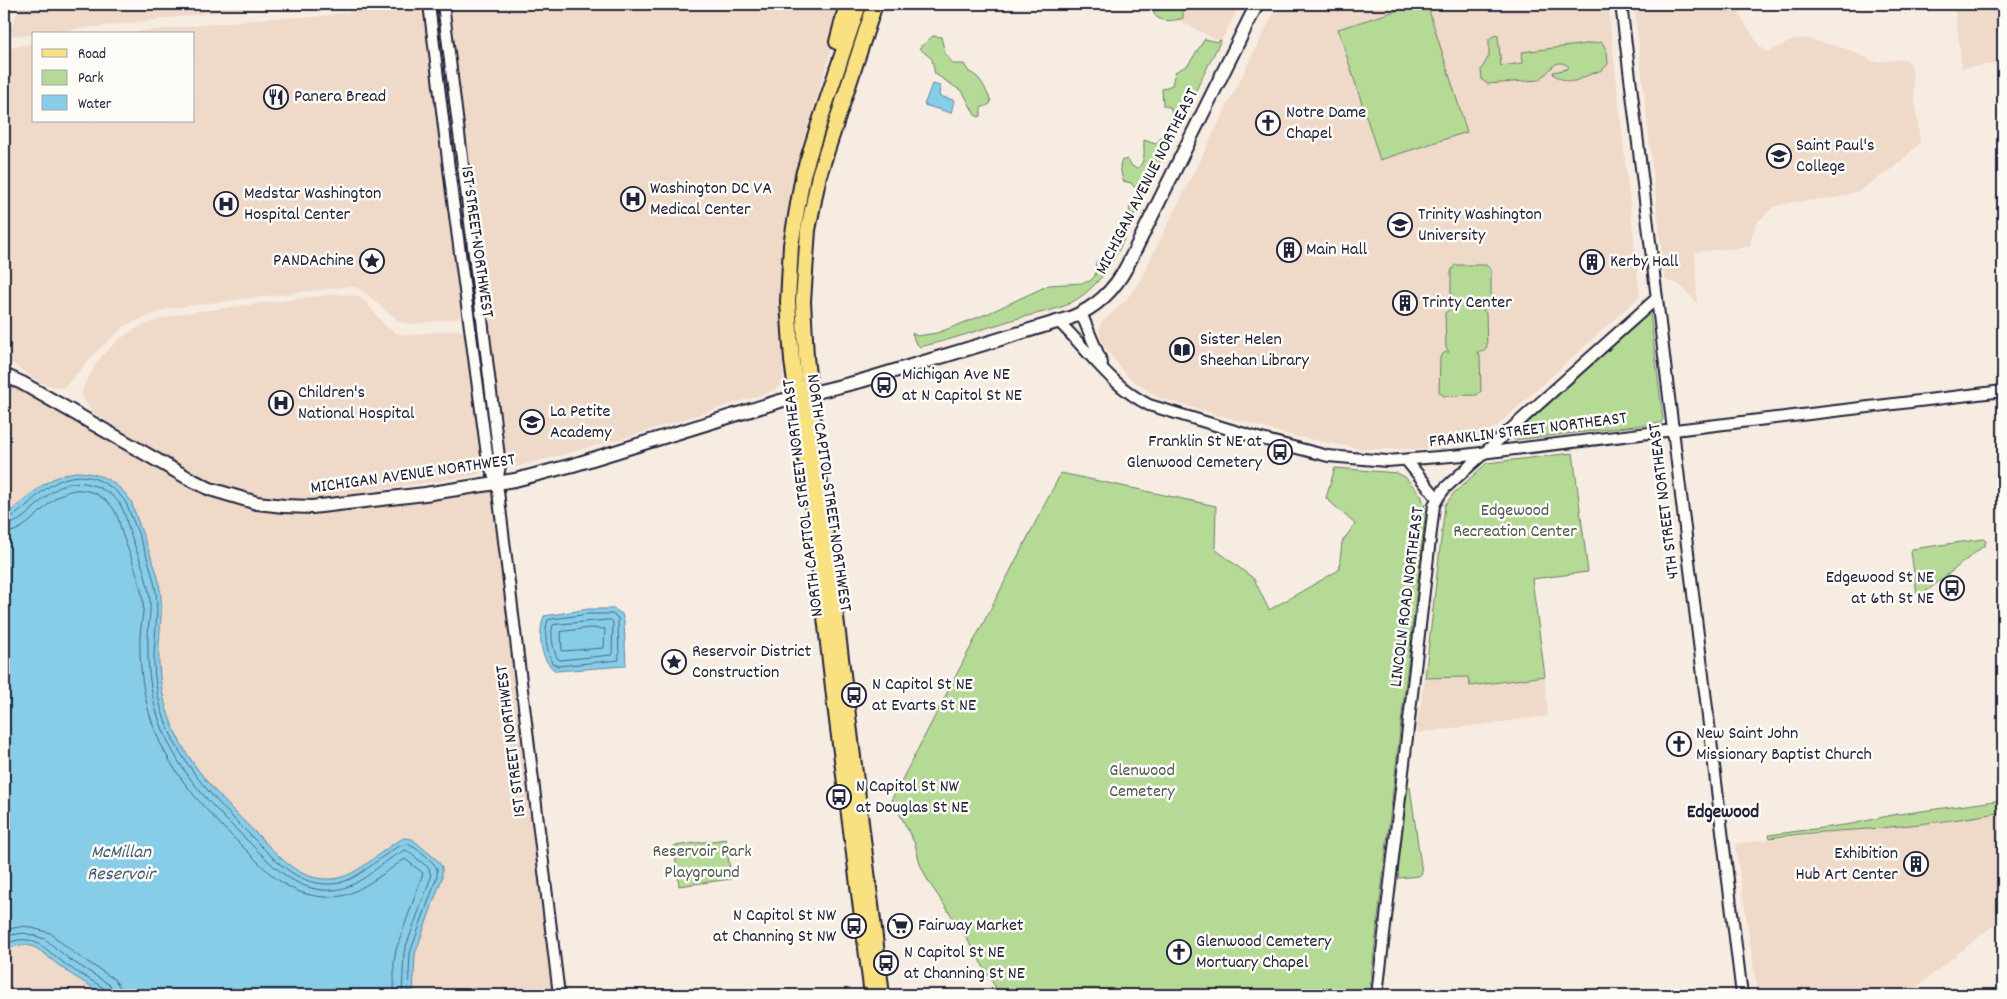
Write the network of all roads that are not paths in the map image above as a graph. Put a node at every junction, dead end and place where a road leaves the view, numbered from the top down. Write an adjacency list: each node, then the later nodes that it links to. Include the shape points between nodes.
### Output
1 (429, 4): 21 (street, 1ST STREET NORTHWEST, via 488,462)
2 (443, 4): 21 (street, 1ST STREET NORTHWEST, via 500,466)
3 (847, 4): 8 (main road, via 828,70)
4 (860, 4): 8 (main road, NORTH CAPITOL STREET NORTHWEST)
5 (875, 4): 17 (main road, NORTH CAPITOL STREET NORTHEAST, via 826,147 810,216 803,301)
6 (1257, 4): 10 (main road, MICHIGAN AVENUE NORTHEAST, via 1124,272 1104,298)
7 (1621, 4): 9 (street, 4TH STREET NORTHEAST)
8 (820, 118): 17 (main road, NORTH CAPITOL STREET NORTHWEST, via 800,188 790,259 789,330)
9 (1657, 298): 18 (street, 4TH STREET NORTHEAST); 19 (street, LINCOLN ROAD NORTHEAST)
10 (1081, 313): 11 (main road, MICHIGAN AVENUE NORTHEAST); 12 (street, FRANKLIN STREET NORTHEAST)
11 (1059, 322): 12 (street, FRANKLIN STREET NORTHEAST); 17 (main road, MICHIGAN AVENUE NORTHEAST)
12 (1104, 368): 20 (street, FRANKLIN STREET NORTHEAST, via 1129,393 1161,409 1304,451 1349,459)
13 (4, 370): 15 (main road, MICHIGAN AVENUE NORTHWEST)
14 (4, 375): 15 (main road, MICHIGAN AVENUE NORTHWEST)
15 (22, 383): 21 (main road, MICHIGAN AVENUE NORTHWEST, via 188,478 210,489 257,503 331,506)
16 (2003, 391): 18 (street, FRANKLIN STREET NORTHEAST)
17 (803, 396): 21 (main road, MICHIGAN AVENUE NORTHWEST, via 573,465); 24 (main road, NORTH CAPITOL STREET NORTHWEST, via 835,706); 25 (main road, NORTH CAPITOL STREET NORTHEAST)
18 (1673, 430): 19 (street, FRANKLIN STREET NORTHEAST); 27 (street, 4TH STREET NORTHEAST)
19 (1484, 453): 20 (street, FRANKLIN STREET NORTHEAST); 22 (street, LINCOLN ROAD NORTHEAST)
20 (1407, 461): 22 (street)
21 (497, 483): 23 (street, 1ST STREET NORTHWEST)
22 (1437, 498): 26 (street, LINCOLN ROAD NORTHEAST)
23 (559, 995)
24 (872, 995)
25 (882, 995)
26 (1377, 995)
27 (1742, 995)

